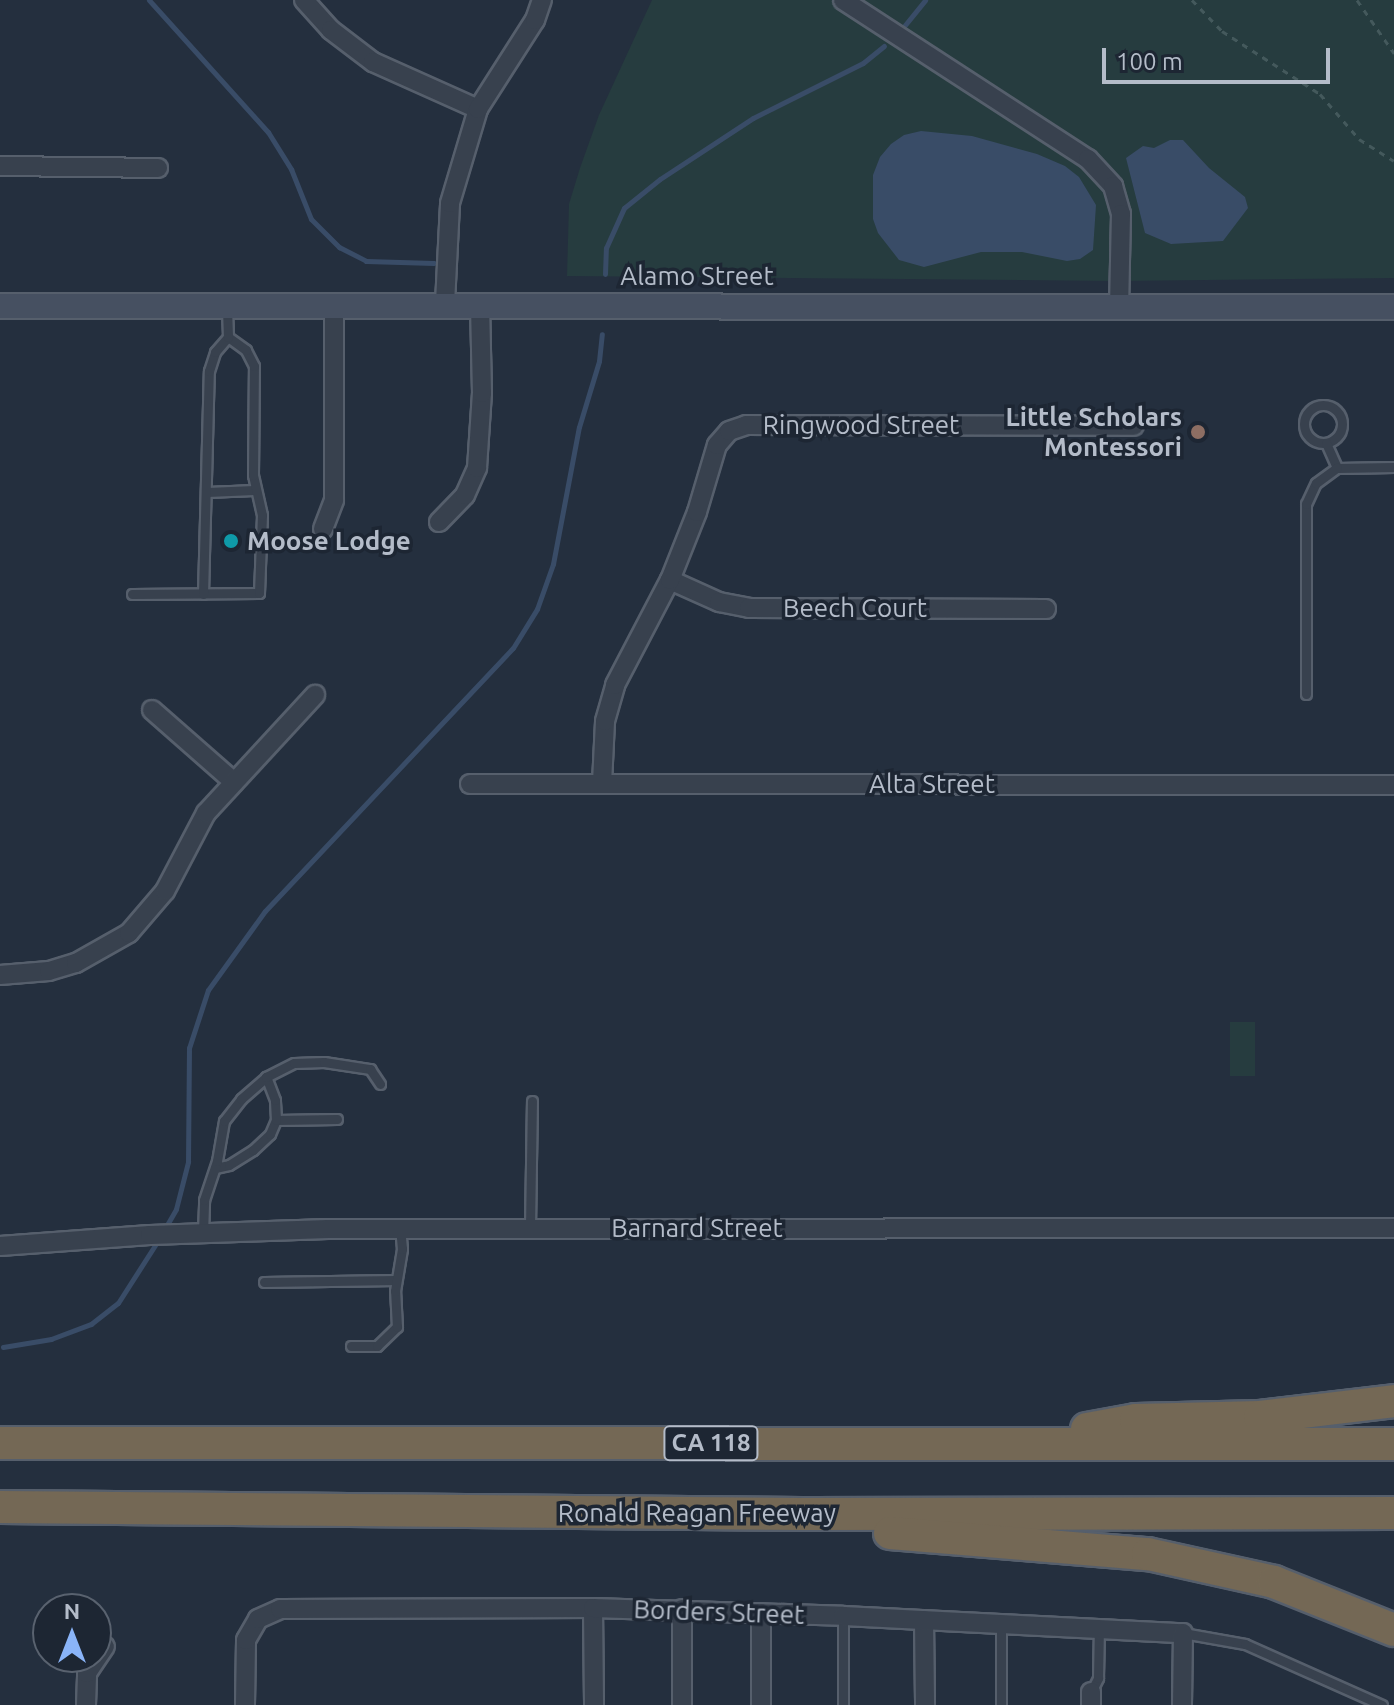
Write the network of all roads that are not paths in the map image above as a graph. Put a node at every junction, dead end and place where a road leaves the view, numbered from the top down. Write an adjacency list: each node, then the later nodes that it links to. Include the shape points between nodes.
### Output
1 (304, 0): 4 (street, via 331,30 373,62)
2 (542, 0): 4 (street, via 535,20)
3 (843, 0): 11 (street, via 1088,159 1113,186 1121,214)
4 (478, 109): 7 (street, via 450,203)
5 (0, 166): 6 (street)
6 (158, 168)
7 (445, 303): 8 (main road, Alamo Street); 12 (main road, Alamo Street)
8 (480, 304): 11 (main road, Alamo Street); 21 (street, via 477,468 465,495)
9 (0, 306): 10 (main road, Alamo Street)
10 (227, 306): 12 (main road, Alamo Street); 14 (lane)
11 (1119, 306): 13 (main road, Alamo Street)
12 (334, 307): 22 (street, via 334,500)
13 (1394, 307)
14 (228, 337): 19 (lane, via 246,350 254,366); 20 (lane, via 215,352 209,371)
15 (1134, 426): 23 (street, Ringwood Street, via 746,425 729,431 717,445)
16 (1326, 443): 16 (lane, via 1308,436 1304,425 1312,408 1324,405 1336,409 1342,420 1340,432); 18 (lane)
17 (1394, 467): 18 (lane)
18 (1337, 468): 27 (lane, via 1316,483 1306,504)
19 (255, 490): 20 (lane); 25 (lane, via 262,515 259,593)
20 (206, 492): 25 (lane)
21 (439, 522)
22 (323, 529)
23 (670, 580): 26 (street, Beech Court, via 719,602 749,608); 31 (street, Ringwood Street, via 615,685 605,721)
24 (132, 594): 25 (lane)
25 (203, 594)
26 (1046, 609)
27 (1306, 694)
28 (315, 695): 30 (street)
29 (152, 710): 30 (street)
30 (234, 782): 34 (street, via 196,829 165,891 129,933 76,963)
31 (602, 783): 32 (street, Alta Street); 33 (street, Alta Street)
32 (470, 784)
33 (1394, 785)
34 (0, 975)
35 (266, 1077): 36 (lane, via 294,1063 324,1062 370,1069); 39 (lane); 40 (lane, via 224,1121)
36 (380, 1084)
37 (532, 1101): 41 (lane)
38 (337, 1119): 39 (lane)
39 (276, 1120): 40 (lane, via 253,1150)
40 (215, 1168): 44 (lane, via 204,1200)
41 (530, 1227): 42 (street, Barnard Street); 43 (street, Barnard Street)
42 (400, 1228): 44 (street, Barnard Street); 46 (lane)
43 (1394, 1228)
44 (203, 1233): 45 (street, Barnard Street)
45 (0, 1246)
46 (396, 1280): 47 (lane); 48 (lane, via 397,1327 377,1346)
47 (264, 1282)
48 (351, 1346)
49 (1394, 1401): 51 (highway, via 1260,1417 1136,1420)
50 (14, 1443): 51 (highway, CA 118)
51 (1004, 1443): 52 (highway, CA 118)
52 (1394, 1444)
53 (0, 1507): 55 (highway, Ronald Reagan Freeway)
54 (1394, 1513): 55 (highway, Ronald Reagan Freeway)
55 (802, 1514): 63 (highway, via 891,1533 1161,1556 1274,1582)
56 (593, 1608): 57 (street, Borders Street); 68 (street, Borders Street, via 280,1609 258,1619 246,1640); 69 (street)
57 (682, 1609): 58 (street, Borders Street); 70 (street)
58 (761, 1613): 59 (street, Borders Street); 71 (street)
59 (843, 1616): 60 (street, Borders Street); 72 (lane)
60 (924, 1620): 61 (street, Borders Street); 73 (street)
61 (1001, 1624): 62 (street, Borders Street); 74 (lane)
62 (1099, 1628): 64 (street, Borders Street); 66 (lane, via 1098,1678)
63 (1394, 1630)
64 (1183, 1633): 75 (street); 76 (lane, via 1245,1644)
65 (87, 1673): 67 (street)
66 (1091, 1699)
67 (86, 1705)
68 (245, 1705)
69 (594, 1705)
70 (682, 1705)
71 (761, 1705)
72 (843, 1705)
73 (925, 1705)
74 (1001, 1705)
75 (1182, 1705)
76 (1382, 1705)

